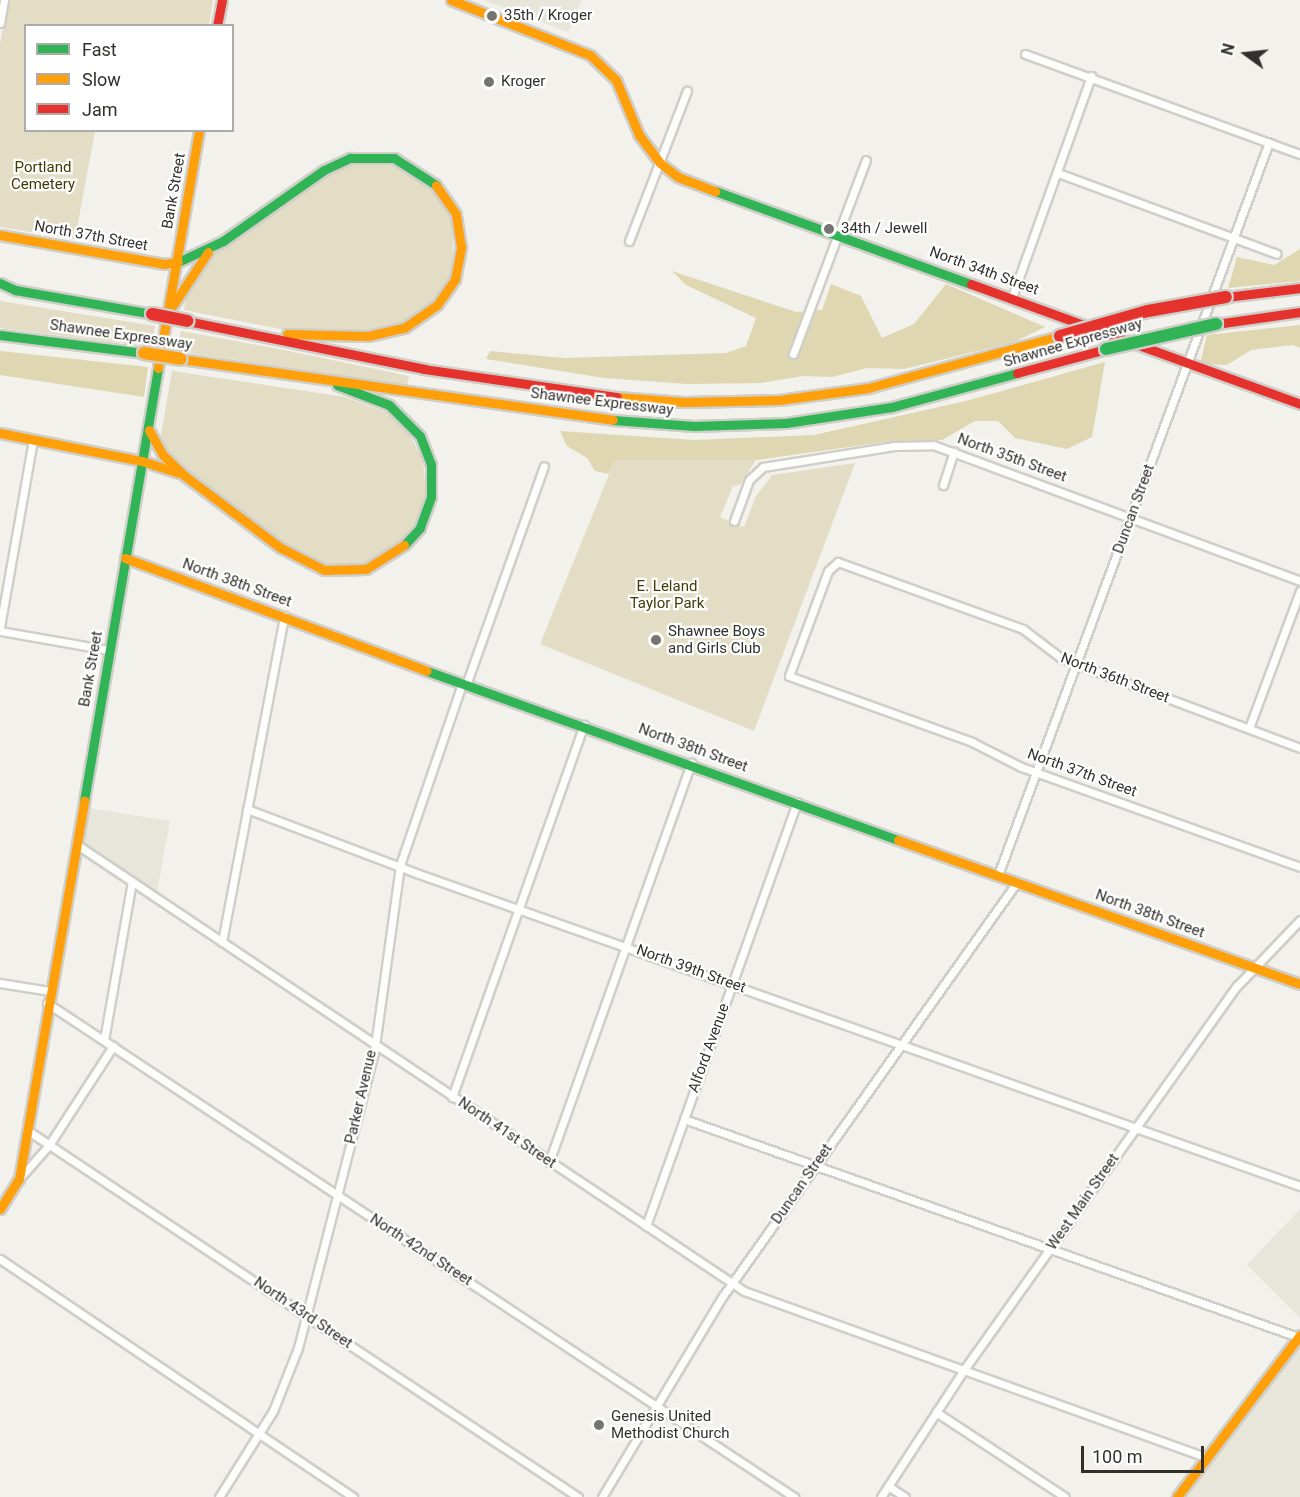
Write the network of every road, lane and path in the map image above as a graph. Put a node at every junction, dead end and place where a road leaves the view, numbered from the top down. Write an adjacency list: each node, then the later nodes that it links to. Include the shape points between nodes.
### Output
1 (4, 0): 4 (street)
2 (222, 0): 5 (main road)
3 (451, 0): 13 (main road, via 590,55 616,80 639,135)
4 (0, 23)
5 (218, 24)
6 (1024, 54): 7 (street)
7 (1091, 76): 10 (street); 14 (street)
8 (687, 91): 13 (street)
9 (200, 132): 21 (main road, Bank Street)
10 (1269, 142): 11 (street); 17 (street, Duncan Street)
11 (1300, 154)
12 (866, 160): 15 (street)
13 (660, 163): 15 (main road, North 34th Street, via 678,177); 18 (street)
14 (1058, 173): 17 (street); 26 (street)
15 (838, 232): 26 (main road, North 34th Street); 31 (street)
16 (0, 235): 21 (main road, North 37th Street, via 164,264)
17 (1233, 238): 20 (street); 32 (street, Duncan Street)
18 (629, 241)
19 (213, 247): 21 (main road); 27 (main road); 29 (main road, via 324,170 360,156 386,157 414,166 440,187 452,205 461,236 458,268 444,298 422,318 404,328 368,336)
20 (1277, 254)
21 (178, 262): 27 (main road, Bank Street)
22 (0, 283): 24 (main road)
23 (1300, 288): 29 (main road, Shawnee Expressway, bridge, via 1148,310 868,388 779,400 706,402 614,397 436,370)
24 (15, 290): 25 (main road); 29 (main road, Shawnee Expressway, bridge)
25 (0, 291)
26 (1012, 297): 32 (main road, North 34th Street)
27 (171, 308): 35 (main road, Bank Street)
28 (1300, 312): 33 (main road, Shawnee Expressway, bridge, via 1168,332 892,407 751,425 641,424)
29 (260, 333)
30 (0, 335): 33 (main road, Shawnee Expressway, bridge)
31 (793, 354)
32 (1187, 362): 34 (main road, North 34th Street); 43 (street, Duncan Street)
33 (331, 381): 41 (main road, via 389,405 414,427 429,454 433,481 429,508 414,537 396,555 356,571 314,567 281,548)
34 (1300, 404)
35 (149, 430): 39 (main road, Bank Street); 41 (main road, via 164,455)
36 (0, 433): 37 (main road)
37 (33, 439): 39 (main road); 49 (street)
38 (954, 452): 42 (street); 43 (street, North 35th Street); 44 (street, North 35th Street, via 915,443 762,467 749,480)
39 (142, 461): 41 (main road); 45 (main road, Bank Street)
40 (544, 466): 53 (street, Parker Avenue)
41 (185, 476)
42 (943, 485)
43 (1130, 517): 46 (street, North 35th Street); 51 (street, Duncan Street)
44 (734, 520)
45 (125, 558): 48 (main road, North 38th Street); 50 (main road, Bank Street)
46 (1300, 581)
47 (1300, 591): 55 (street)
48 (284, 616): 53 (main road, North 38th Street); 60 (street)
49 (0, 629): 50 (street)
50 (109, 650): 61 (main road, Bank Street)
51 (1076, 664): 52 (street, North 36th Street, via 1047,650 1023,629 835,562 828,571); 55 (street, North 36th Street); 58 (street, Duncan Street)
52 (789, 675): 58 (street, North 37th Street, via 972,742)
53 (464, 684): 54 (main road, North 38th Street); 62 (street, Parker Avenue)
54 (584, 725): 57 (main road, North 38th Street); 67 (street)
55 (1249, 728): 56 (street, North 36th Street)
56 (1300, 748)
57 (691, 764): 59 (main road, North 38th Street); 70 (street)
58 (1036, 772): 63 (street, North 37th Street); 64 (street, Duncan Street)
59 (797, 802): 64 (main road, North 38th Street); 73 (street, Alford Avenue)
60 (247, 809): 62 (street, North 39th Street); 69 (street)
61 (76, 844): 65 (street, North 41st Street); 75 (main road, Bank Street)
62 (400, 865): 67 (street, North 39th Street); 77 (street, Parker Avenue)
63 (1300, 867)
64 (998, 875): 66 (main road, North 38th Street)
65 (132, 882): 69 (street, North 41st Street); 76 (street)
66 (1017, 882): 71 (main road, North 38th Street); 78 (street, Duncan Street)
67 (520, 908): 70 (street, North 39th Street); 80 (street)
68 (1300, 920): 71 (street, West Main Street)
69 (222, 942): 77 (street, North 41st Street)
70 (626, 946): 73 (street, North 39th Street); 85 (street)
71 (1252, 967): 74 (main road, North 38th Street); 82 (street, West Main Street)
72 (0, 982): 75 (street, North 42nd Street)
73 (732, 984): 78 (street, North 39th Street); 81 (street, Alford Avenue)
74 (1300, 984)
75 (49, 997): 76 (street, North 42nd Street); 83 (main road, Bank Street)
76 (104, 1040): 79 (street, North 42nd Street)
77 (373, 1044): 80 (street, North 41st Street); 89 (street, Parker Avenue, via 374,1053)
78 (901, 1044): 82 (street, North 39th Street); 86 (street, Duncan Street)
79 (113, 1046): 84 (street); 89 (street, North 42nd Street)
80 (452, 1097): 85 (street, North 41st Street)
81 (684, 1119): 86 (street); 91 (street, Alford Avenue)
82 (1136, 1127): 88 (street, North 39th Street); 92 (street, West Main Street)
83 (27, 1130): 84 (street, North 43rd Street); 87 (main road, Bank Street)
84 (49, 1145): 87 (street); 95 (street, North 43rd Street)
85 (549, 1162): 91 (street, North 41st Street)
86 (815, 1165): 92 (street); 94 (street, Duncan Street)
87 (19, 1179): 90 (main road, Bank Street)
88 (1300, 1186)
89 (337, 1195): 95 (street, Parker Avenue); 98 (street, North 42nd Street)
90 (0, 1209)
91 (646, 1226): 94 (street, North 41st Street)
92 (1050, 1249): 96 (street); 97 (street, West Main Street)
93 (0, 1259): 100 (street)
94 (732, 1284): 97 (street, North 41st Street); 98 (street, Duncan Street)
95 (308, 1315): 100 (street, Parker Avenue, via 288,1380); 105 (street, North 43rd Street)
96 (1299, 1336): 101 (main road)
97 (963, 1371): 99 (street, West Main Street); 101 (street, North 41st Street)
98 (658, 1407): 106 (street, Duncan Street); 107 (street, North 42nd Street)
99 (936, 1412): 102 (street, West Main Street); 110 (street)
100 (259, 1435): 103 (street, Parker Avenue); 104 (street)
101 (1206, 1457): 111 (main road)
102 (888, 1486): 108 (street, West Main Street); 109 (street)
103 (219, 1497)
104 (353, 1497)
105 (578, 1497)
106 (602, 1497)
107 (794, 1497)
108 (880, 1497)
109 (905, 1497)
110 (1065, 1497)
111 (1177, 1497)

